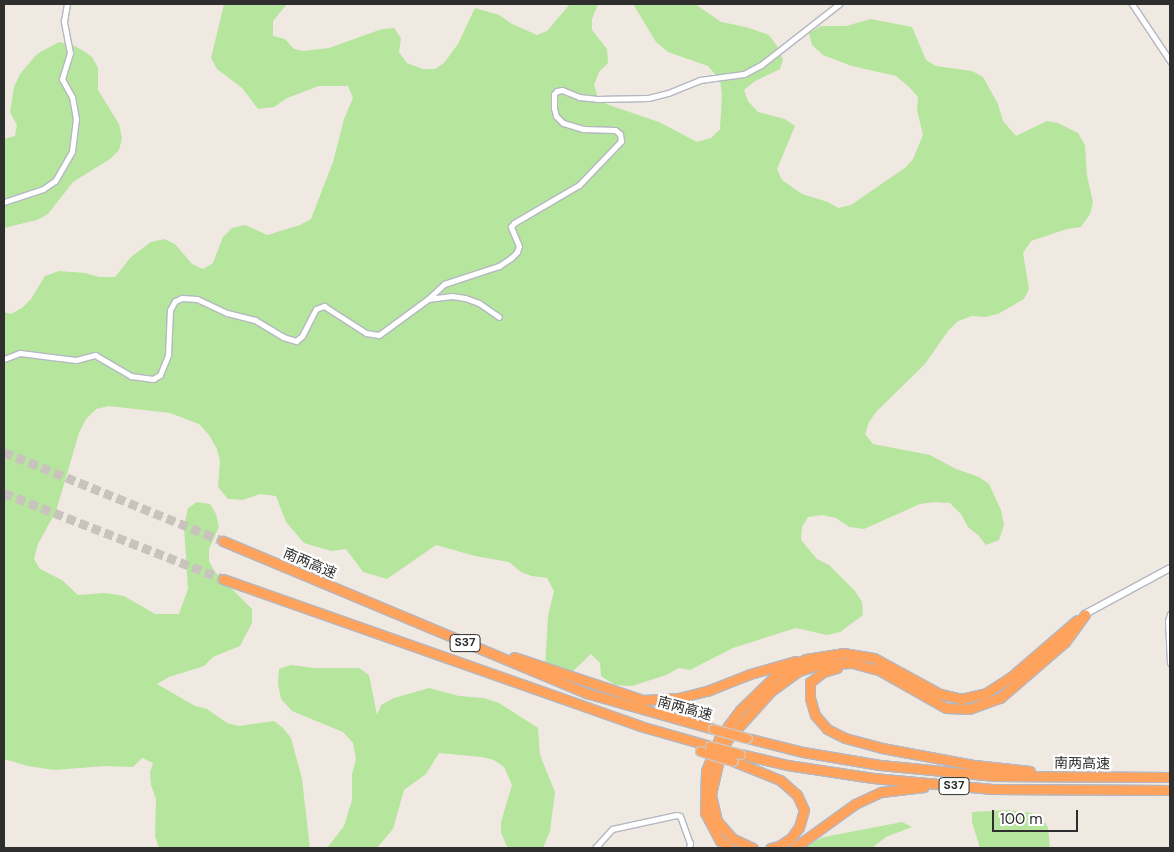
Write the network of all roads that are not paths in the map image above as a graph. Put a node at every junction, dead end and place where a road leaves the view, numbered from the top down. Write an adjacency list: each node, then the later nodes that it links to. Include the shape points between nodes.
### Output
1 (67, 4): 5 (street, via 64,21 70,53 62,79 72,97 76,119 72,151 55,181 43,189)
2 (839, 4): 6 (street, via 761,65 744,74 700,80 648,98 598,99 557,91 554,108 563,123 583,129 615,130 621,141 579,184 514,223 511,227 519,246 511,258 499,266 444,284)
3 (1132, 4): 4 (street)
4 (1170, 60)
5 (4, 202)
6 (428, 299): 7 (street, via 466,298); 8 (street, via 379,335 366,333 324,306 316,309 296,341 255,320 227,313 197,299 182,298 175,301 170,310 168,356 160,375 153,379 131,376 95,355 76,360 20,353)
7 (499, 317)
8 (4, 358)
9 (223, 541): 14 (highway, 南两高速 / S37)
10 (1170, 568): 12 (street)
11 (222, 579): 18 (highway, 南两高速 / S37)
12 (1086, 614): 16 (highway, via 1065,642 1000,698 969,709 946,708 874,658)
13 (1170, 614): 17 (street)
14 (446, 635): 15 (highway, via 643,700 678,698 707,691 750,674); 19 (highway, 南两高速 / S37, bridge, via 586,693 803,752 880,765 995,776)
15 (806, 659): 16 (highway, via 843,653); 25 (highway, via 775,676 740,710 719,738 706,771 705,813 720,841)
16 (853, 659): 19 (highway, via 823,672 810,682 815,715 826,729 882,748 974,764); 26 (highway, via 799,671 770,691 727,740 711,794 717,821 732,838)
17 (1170, 663)
18 (640, 726): 21 (highway, 南两高速 / S37, bridge, via 788,765); 27 (highway, bridge, via 780,780 797,795 804,810 799,827 791,838)
19 (1076, 776): 20 (highway, 南两高速 / S37)
20 (1170, 777)
21 (942, 784): 22 (highway, 南两高速 / S37, via 992,789); 28 (highway, via 881,792 855,804)
22 (1170, 790)
23 (595, 848): 24 (street, via 612,829 677,815 690,843)
24 (689, 848)
25 (730, 848)
26 (753, 848)
27 (770, 848)
28 (794, 848)

